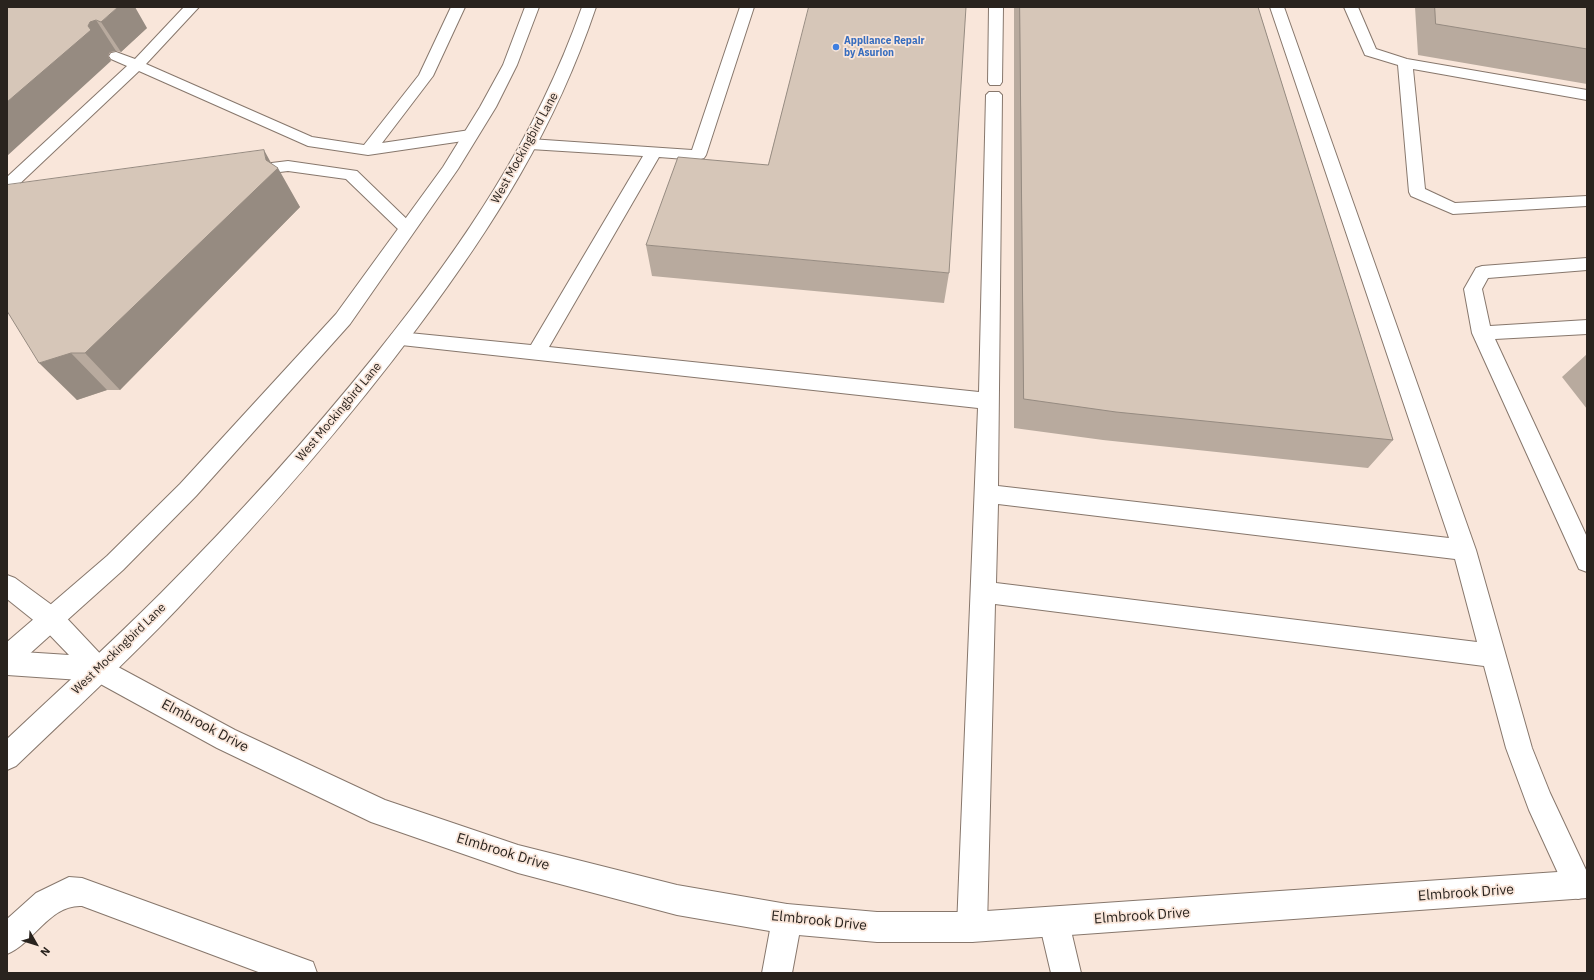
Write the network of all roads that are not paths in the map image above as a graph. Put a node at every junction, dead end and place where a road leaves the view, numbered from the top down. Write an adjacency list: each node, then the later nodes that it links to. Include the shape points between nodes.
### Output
1 (192, 7): 11 (main road)
2 (458, 7): 15 (main road, via 426,76)
3 (532, 7): 13 (main road, via 510,65)
4 (589, 7): 14 (main road, West Mockingbird Lane, via 573,55)
5 (747, 7): 16 (main road, via 698,156)
6 (996, 7): 26 (main road)
7 (1277, 7): 28 (main road)
8 (1351, 7): 10 (main road, via 1370,52)
9 (116, 56): 11 (main road)
10 (1405, 62): 12 (main road); 19 (main road, via 1417,192 1453,209)
11 (137, 65): 15 (main road, via 308,142); 18 (main road)
12 (1587, 95)
13 (470, 135): 15 (main road); 20 (main road, via 450,169)
14 (530, 144): 16 (main road); 24 (main road, West Mockingbird Lane, via 485,222)
15 (368, 150)
16 (654, 152): 25 (main road)
17 (234, 173): 20 (main road, via 288,166 352,175)
18 (7, 186)
19 (1587, 201)
20 (407, 228): 32 (main road, via 343,319 188,490 115,563)
21 (1587, 264): 23 (main road, via 1482,272 1473,288)
22 (1587, 327): 23 (main road)
23 (1482, 333): 29 (main road)
24 (399, 339): 25 (main road); 36 (main road, West Mockingbird Lane, via 302,456 169,601)
25 (536, 353): 26 (main road)
26 (989, 401): 27 (main road)
27 (988, 494): 28 (main road); 31 (main road)
28 (1464, 550): 33 (main road)
29 (1587, 562)
30 (7, 585): 32 (main road, Elmbrook Drive)
31 (984, 592): 33 (main road); 41 (main road)
32 (51, 619): 34 (main road); 36 (main road, Elmbrook Drive)
33 (1494, 656): 38 (main road, via 1519,748 1539,800)
34 (7, 658)
35 (7, 663): 36 (main road, Elmbrook Drive)
36 (98, 669): 37 (main road, West Mockingbird Lane); 39 (main road, Elmbrook Drive, via 226,739 381,812 525,860 677,900)
37 (7, 758)
38 (1582, 884): 40 (main road, Elmbrook Drive)
39 (787, 919): 41 (main road, Elmbrook Drive, via 877,927); 44 (main road)
40 (1054, 922): 41 (main road, Elmbrook Drive); 45 (main road)
41 (972, 927)
42 (7, 939): 43 (main road, via 46,904 69,891 82,892)
43 (302, 973)
44 (777, 973)
45 (1066, 973)

